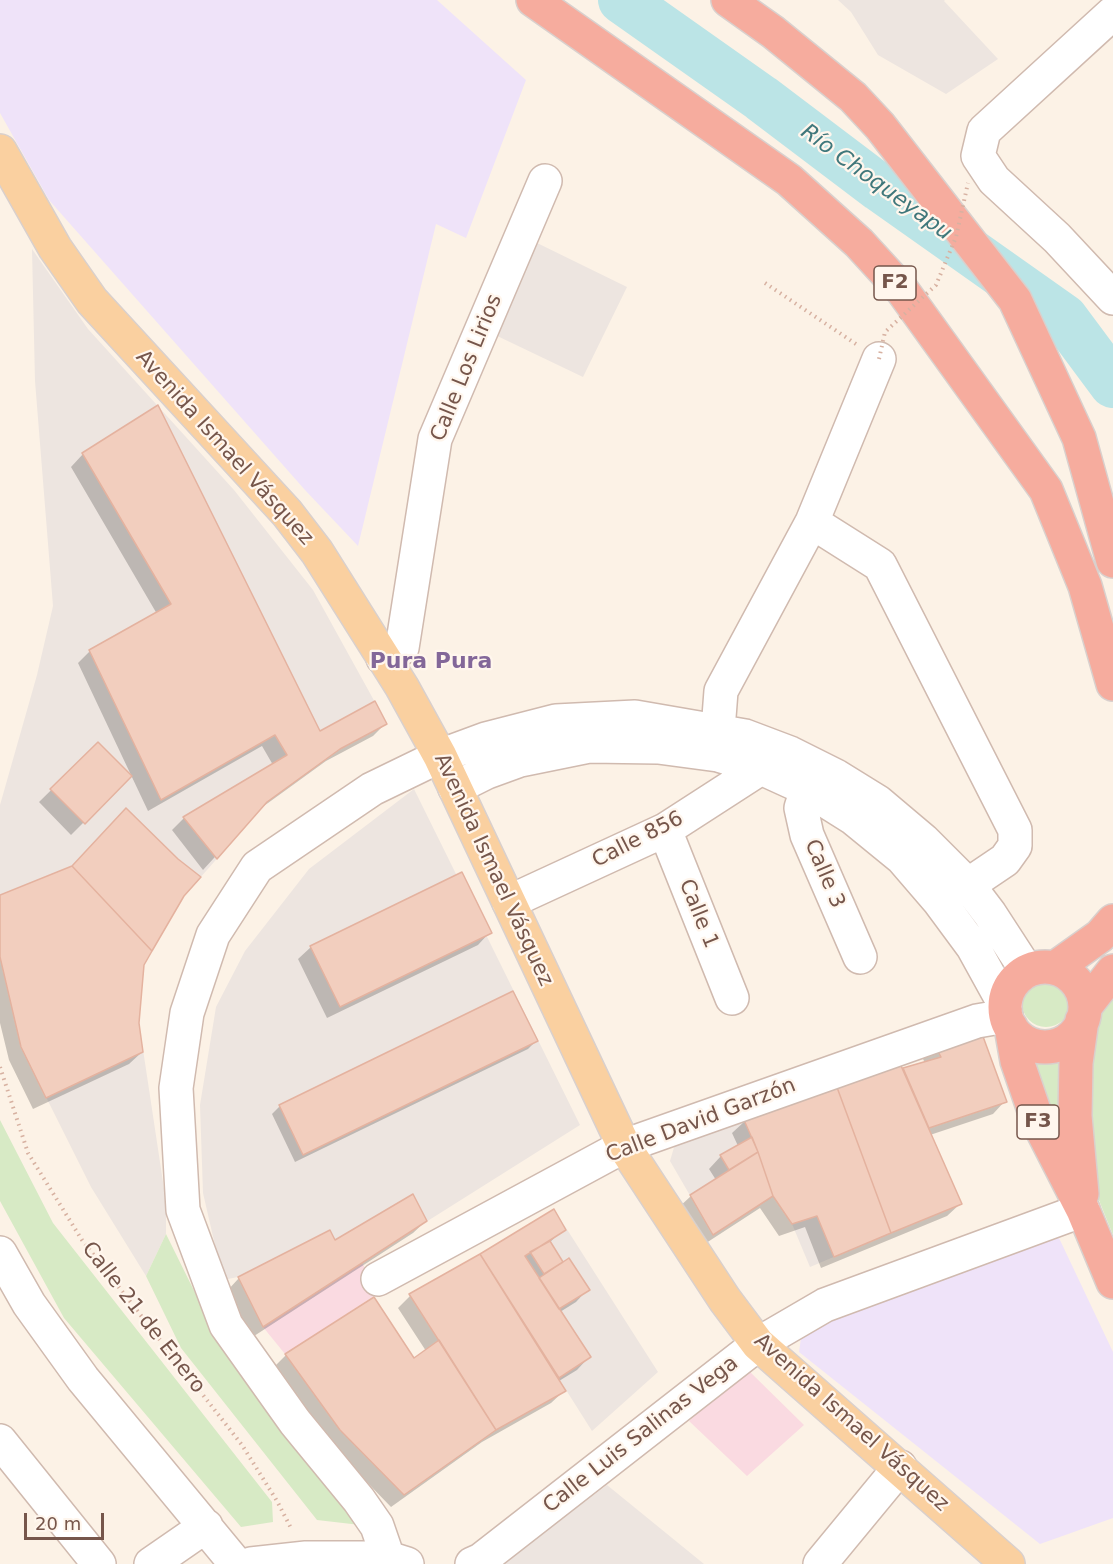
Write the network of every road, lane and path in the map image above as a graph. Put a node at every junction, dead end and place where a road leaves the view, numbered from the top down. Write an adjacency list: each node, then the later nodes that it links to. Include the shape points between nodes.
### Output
1 (533, 0): 13 (highway, F2, via 789,180 859,243 902,290 1046,490 1085,586)
2 (728, 0): 11 (highway, via 853,97 880,126 1015,300 1079,438)
3 (1113, 13): 8 (street, via 984,131 978,156 994,180 1057,238)
4 (0, 151): 12 (main road, Avenida Ismael Vásquez, via 55,248 92,301 287,513 317,552)
5 (545, 181): 12 (street, Calle Los Lirios, via 435,438 402,648)
6 (968, 183): 9 (path, bridge, via 956,237 936,285 885,332)
7 (765, 283): 9 (path)
8 (1113, 298)
9 (870, 353): 10 (street)
10 (812, 522): 14 (street, via 721,691); 20 (street, via 880,565 1015,830 1015,846 1005,860)
11 (1113, 561)
12 (383, 658): 15 (main road, Avenida Ismael Vásquez)
13 (1113, 684)
14 (718, 730): 15 (street, via 635,717 556,721); 20 (street, via 790,753 878,802)
15 (440, 756): 17 (main road, Avenida Ismael Vásquez); 40 (street, via 372,789 257,867 213,935 187,1013 177,1088 183,1210 226,1325 371,1517)
16 (761, 768): 17 (street, via 718,755 658,747 589,747 520,760); 18 (street); 19 (street, Calle 856)
17 (455, 788): 21 (main road, Avenida Ismael Vásquez)
18 (807, 789): 23 (street, Calle 3, via 801,808 807,835); 28 (street, via 854,818 902,858 973,947)
19 (665, 830): 21 (street, Calle 856); 26 (street, Calle 1)
20 (968, 885): 24 (street)
21 (509, 902): 30 (main road, Avenida Ismael Vásquez)
22 (1106, 929): 24 (highway)
23 (860, 957)
24 (1041, 970): 27 (highway, F3, via 1067,974 1077,982 1083,994); 28 (highway, via 1011,985)
25 (1113, 971): 27 (highway, F3)
26 (732, 998)
27 (1084, 1014): 28 (highway, F3, via 1072,1036 1052,1046 1030,1043 1018,1036); 31 (highway, F3, via 1076,1063 1075,1116)
28 (1008, 1016): 30 (street, Calle David Garzón, via 977,1021); 31 (highway, F3, via 1017,1061 1038,1122)
29 (0, 1067): 39 (path, Calle 21 de Enero, via 28,1153 76,1231 242,1445)
30 (624, 1146): 33 (street, Calle David Garzón); 35 (main road, Avenida Ismael Vásquez)
31 (1083, 1210): 34 (highway, F3); 35 (street, Calle Luis Salinas Vega, via 825,1305)
32 (0, 1253): 38 (street, via 29,1304 83,1379)
33 (378, 1279)
34 (1113, 1282)
35 (758, 1344): 37 (main road, Avenida Ismael Vásquez); 45 (street, Calle Luis Salinas Vega)
36 (0, 1441): 41 (street)
37 (900, 1467): 46 (street); 47 (main road, Avenida Ismael Vásquez)
38 (206, 1526): 42 (street); 43 (street)
39 (306, 1558): 40 (street); 44 (street)
40 (399, 1561)
41 (99, 1564)
42 (151, 1564)
43 (237, 1564)
44 (251, 1564)
45 (472, 1564)
46 (820, 1564)
47 (1008, 1564)

